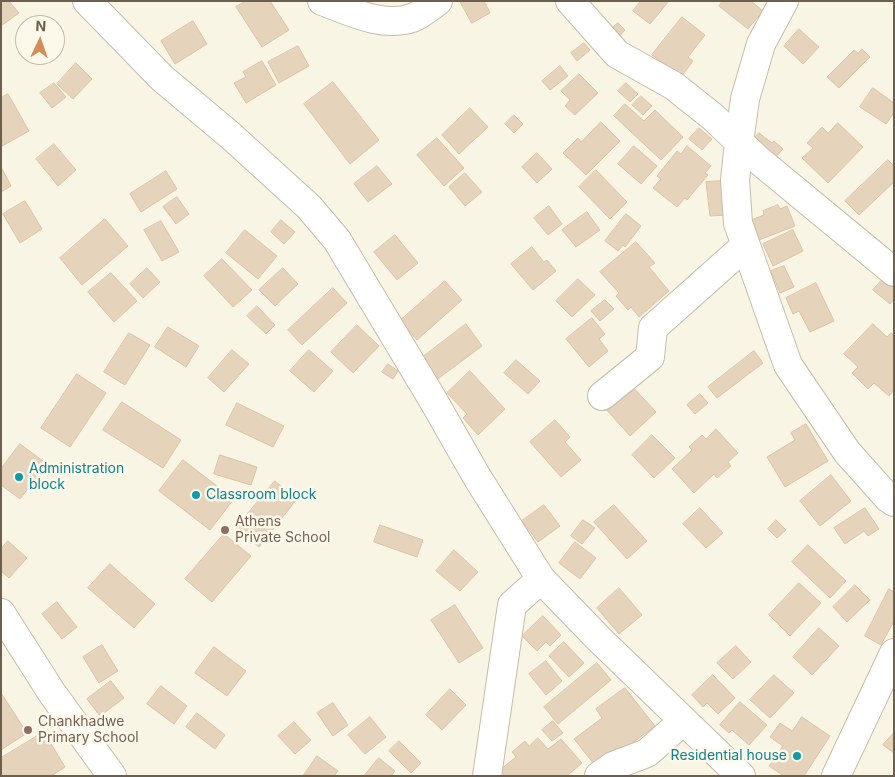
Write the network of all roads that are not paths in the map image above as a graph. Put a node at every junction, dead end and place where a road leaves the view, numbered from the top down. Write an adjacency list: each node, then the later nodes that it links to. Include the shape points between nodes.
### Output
1 (87, 1): 11 (street, via 162,78 310,207 336,240)
2 (322, 1): 3 (street, via 376,19 395,21 413,18)
3 (438, 1)
4 (570, 1): 6 (street, via 617,54 674,86)
5 (784, 1): 6 (street, via 761,44 745,99)
6 (739, 142): 7 (street, via 735,180 738,223); 8 (street)
7 (746, 246): 9 (street, via 653,328 650,357); 10 (street, via 788,365 847,452)
8 (894, 272)
9 (602, 396)
10 (894, 502)
11 (541, 579): 14 (street); 16 (street, via 512,605)
12 (1, 613): 15 (street, via 52,693)
13 (894, 653): 19 (street)
14 (683, 721): 17 (street, via 647,753 613,766); 18 (street)
15 (112, 776)
16 (487, 776)
17 (599, 776)
18 (741, 776)
19 (836, 776)

